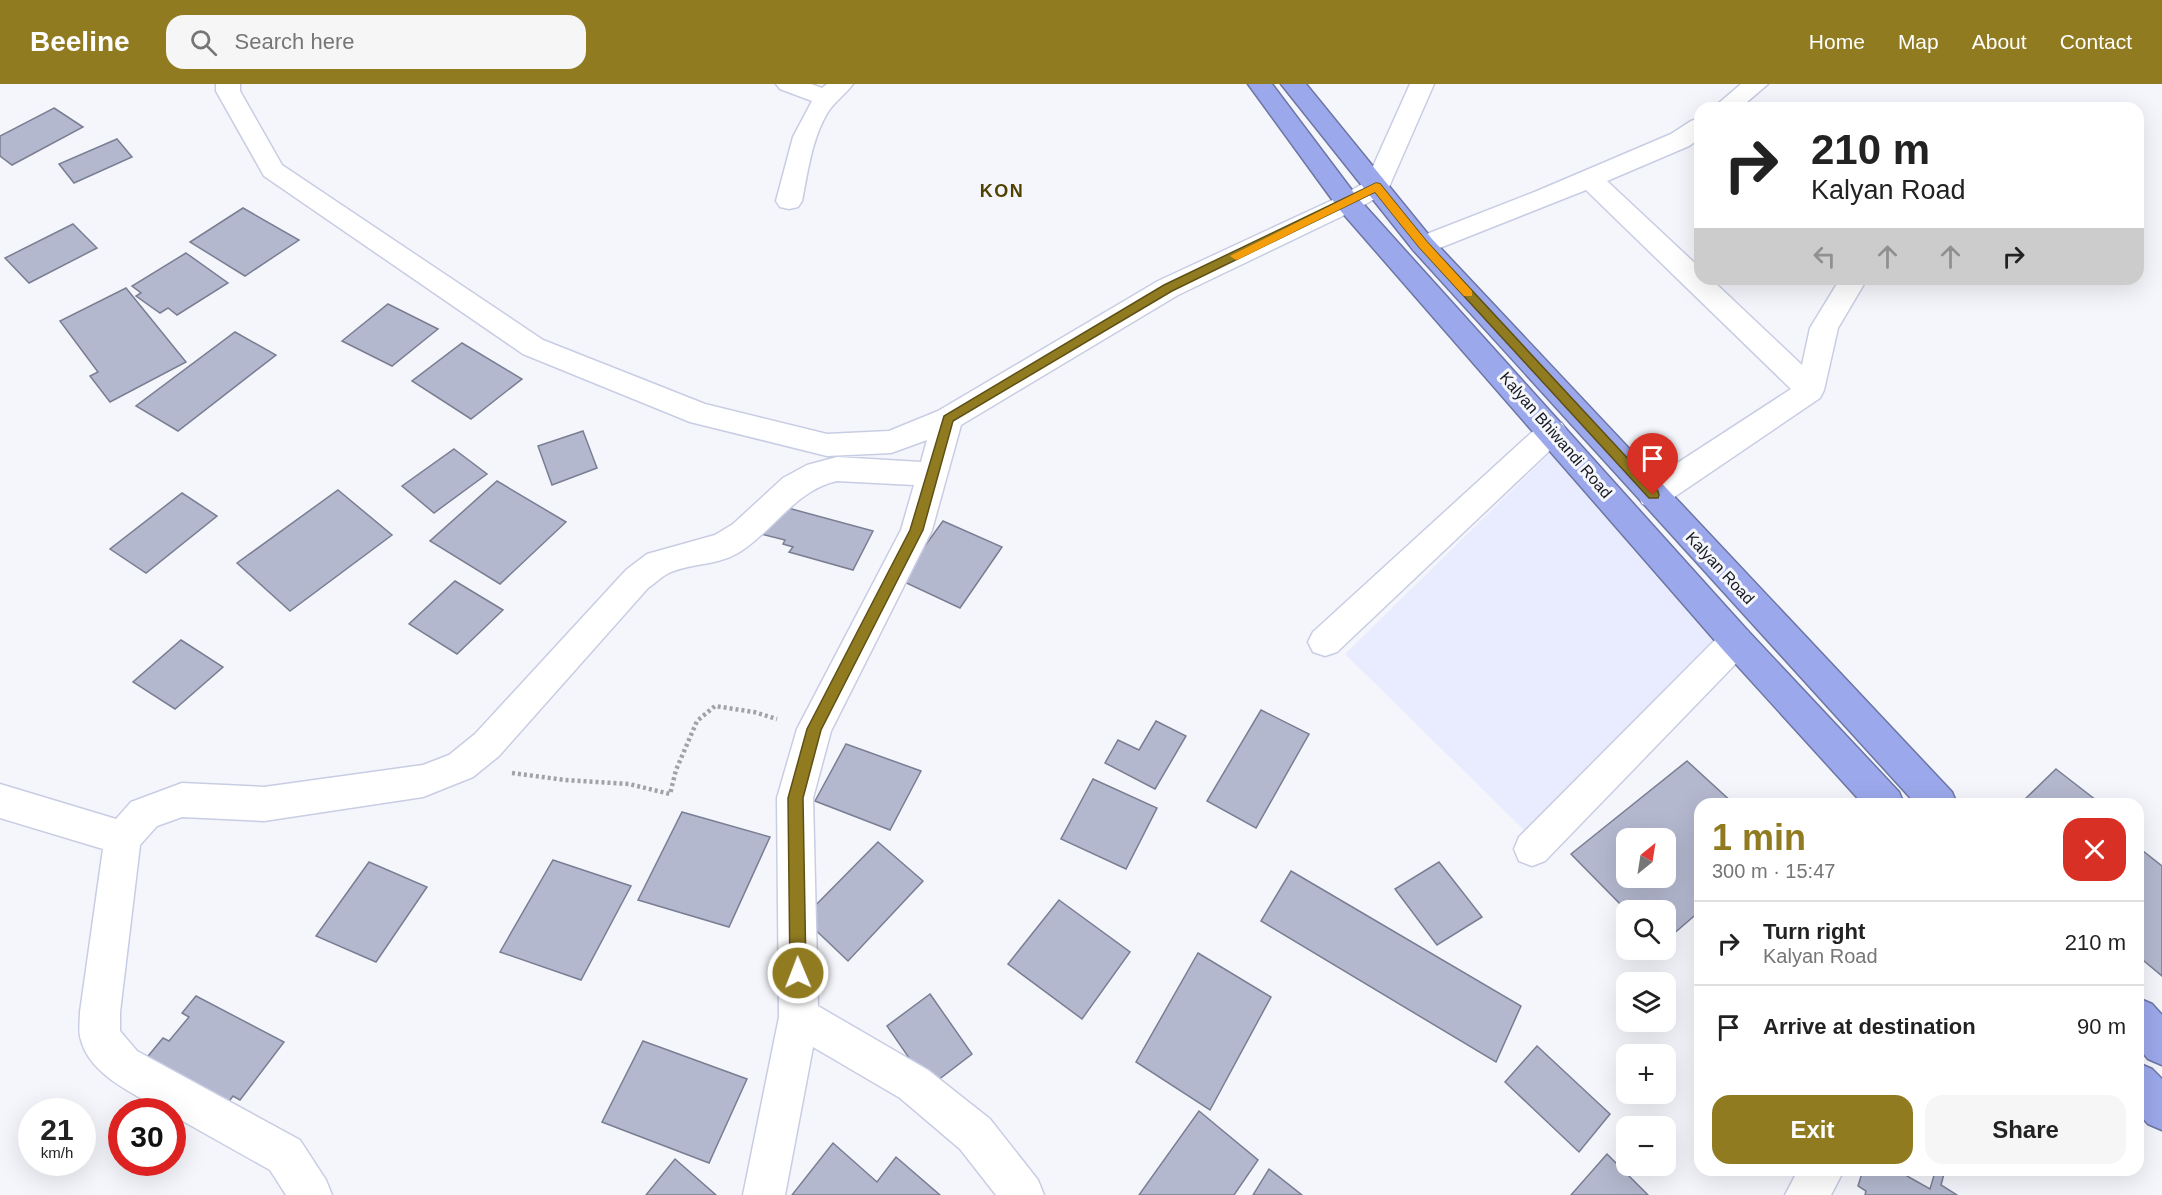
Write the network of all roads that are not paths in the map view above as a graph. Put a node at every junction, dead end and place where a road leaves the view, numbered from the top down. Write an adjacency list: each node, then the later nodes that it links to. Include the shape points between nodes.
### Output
1 (228, 84): 19 (street, via 273,170 533,347 700,414 827,446 891,442)
2 (788, 84): 7 (street)
3 (1260, 84): 13 (highway, Kalyan Bhiwandi Road)
4 (1293, 84): 11 (highway, Kalyan Road)
5 (1422, 84): 11 (street)
6 (1756, 84): 8 (street)
7 (832, 90): 12 (street, via 808,126)
8 (1733, 102)
9 (1694, 130): 10 (street, via 1680,140)
10 (1589, 178): 14 (street); 15 (street)
11 (1376, 187): 13 (street); 14 (highway, Kalyan Road)
12 (789, 201)
13 (1348, 203): 19 (street, via 1168,288); 20 (highway, Kalyan Bhiwandi Road)
14 (1423, 245): 22 (highway, Kalyan Road)
15 (1694, 279)
16 (1701, 285): 18 (street)
17 (1850, 285): 18 (street, via 1824,328)
18 (1810, 390): 22 (street)
19 (948, 419): 21 (street)
20 (1552, 431): 23 (highway, Kalyan Bhiwandi Road); 24 (street)
21 (932, 474): 28 (street, via 837,469 818,472 794,486 744,533 724,546 658,563 637,579 487,745 461,766 423,781 264,804 182,800 144,814); 30 (street, via 916,530 814,729 795,798)
22 (1653, 495): 26 (highway, Kalyan Road)
23 (1736, 641): 25 (highway, Kalyan Bhiwandi Road); 29 (street)
24 (1324, 642)
25 (1880, 798)
26 (1933, 798)
27 (0, 801): 28 (street)
28 (123, 838): 36 (street, via 100,1012 100,1039 123,1065 285,1155)
29 (1532, 849)
30 (799, 1017): 37 (street); 38 (street, via 914,1084 975,1134)
31 (2144, 1025): 32 (highway)
32 (2162, 1045)
33 (2144, 1090): 34 (highway)
34 (2162, 1110)
35 (1819, 1176): 39 (street)
36 (311, 1195)
37 (764, 1195)
38 (1023, 1195)
39 (1806, 1195)

